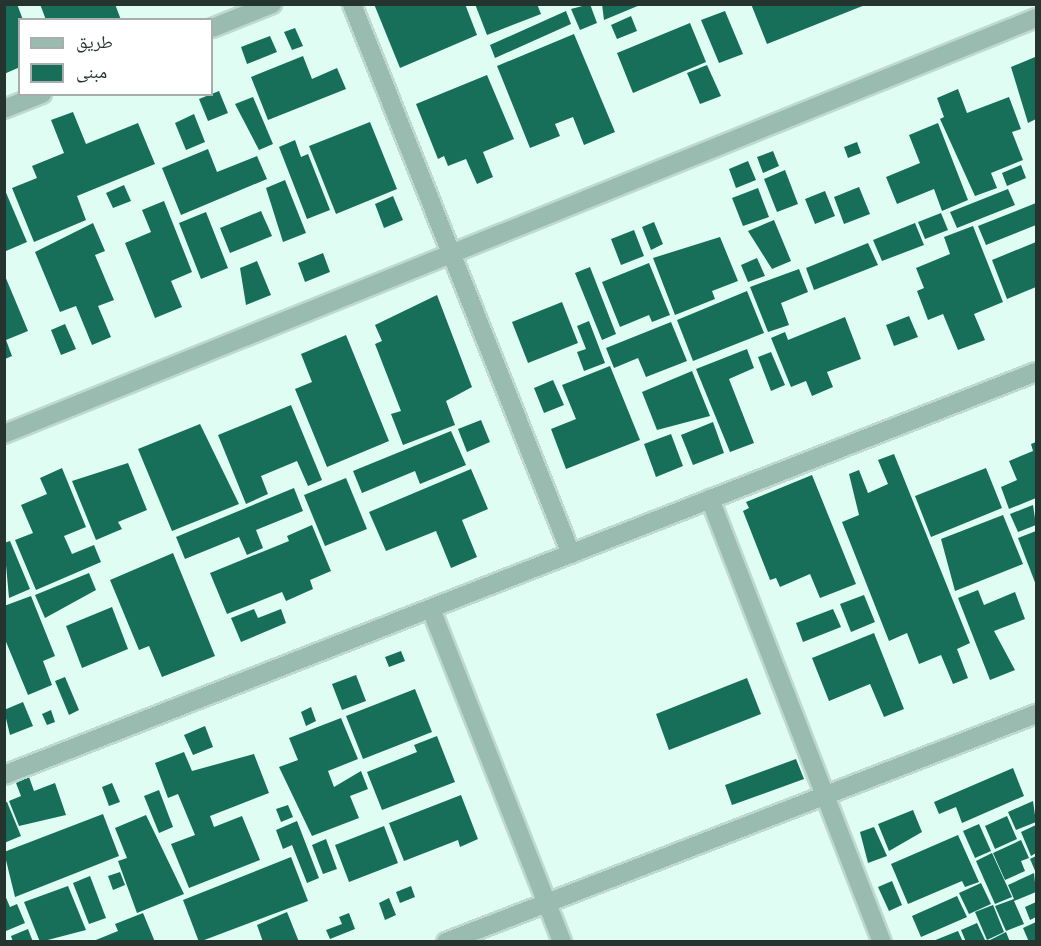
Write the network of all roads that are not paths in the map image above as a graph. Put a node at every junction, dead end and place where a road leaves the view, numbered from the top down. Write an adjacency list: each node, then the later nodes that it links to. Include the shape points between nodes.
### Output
1 (272, 4): 4 (street)
2 (352, 4): 7 (street)
3 (1036, 18): 7 (street)
4 (213, 28)
5 (37, 96): 6 (street)
6 (4, 109)
7 (454, 254): 9 (street); 11 (street)
8 (1036, 372): 10 (street)
9 (4, 434)
10 (710, 499): 11 (street); 15 (street)
11 (571, 554): 12 (street)
12 (431, 609): 14 (street); 16 (street)
13 (1036, 714): 15 (street)
14 (4, 775)
15 (827, 799): 16 (street); 19 (street)
16 (548, 902): 17 (street); 18 (street)
17 (446, 942)
18 (562, 942)
19 (882, 942)

